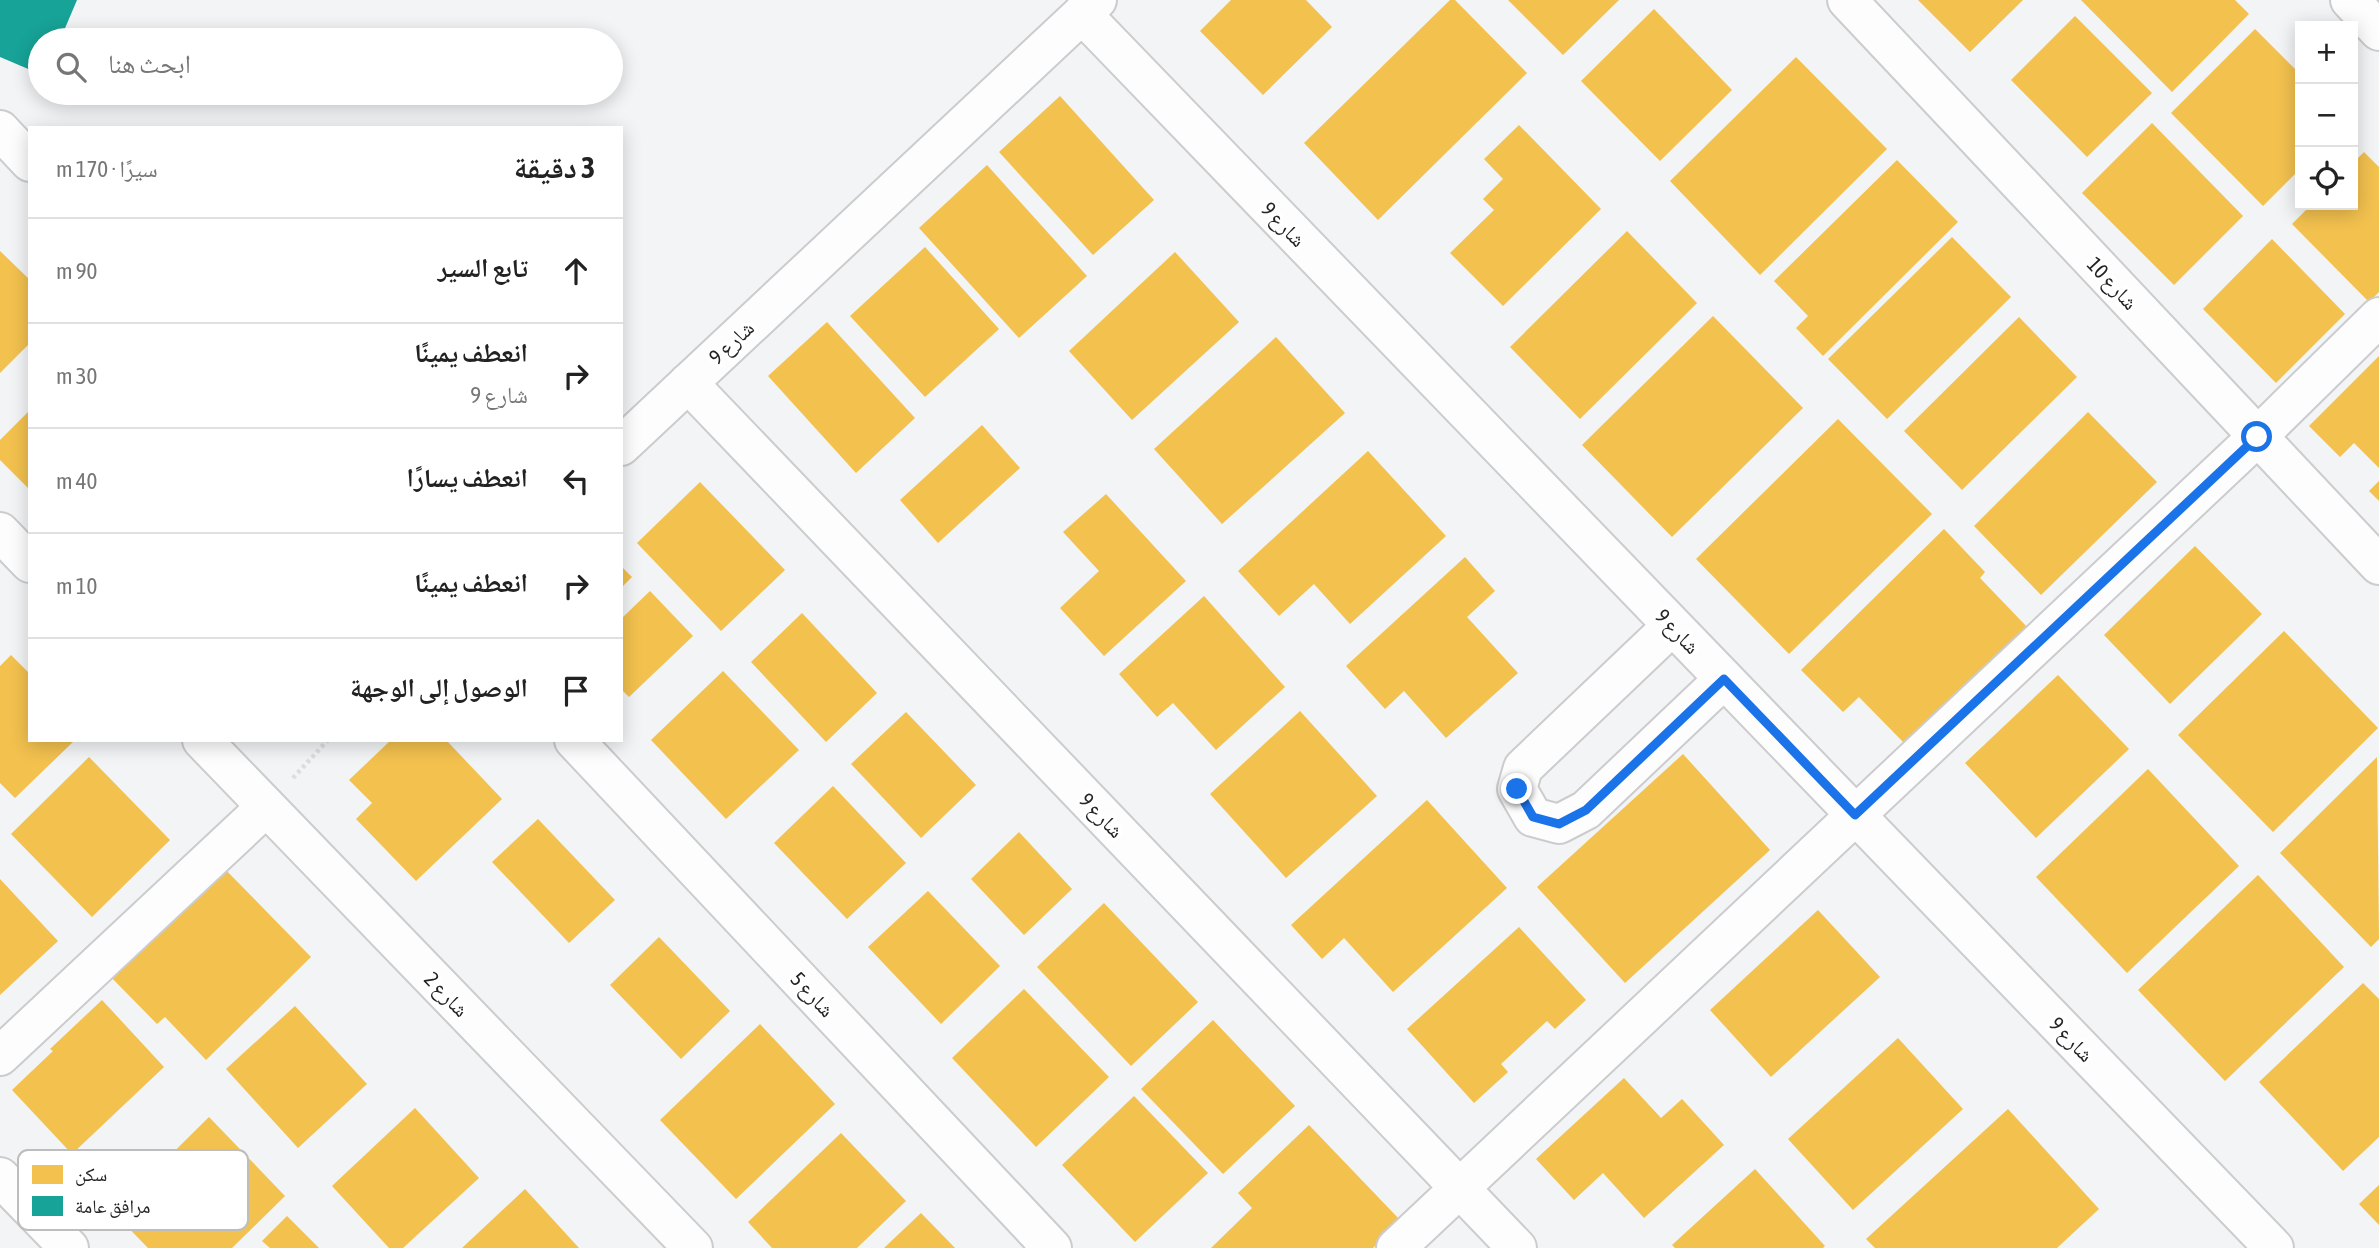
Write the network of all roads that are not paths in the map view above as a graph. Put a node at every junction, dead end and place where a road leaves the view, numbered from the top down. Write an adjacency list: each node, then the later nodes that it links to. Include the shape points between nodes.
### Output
1 (1847, 0): 9 (street, شارع 10)
2 (2350, 0): 4 (street)
3 (1089, 7): 8 (street, شارع 9); 14 (street, شارع 9)
4 (2379, 31)
5 (0, 130): 6 (street)
6 (28, 160)
7 (2379, 317): 9 (street)
8 (688, 383): 10 (street, شارع 9); 22 (street, شارع 9)
9 (2257, 437): 13 (street, شارع 10); 19 (street)
10 (623, 444)
11 (0, 532): 12 (street)
12 (28, 561)
13 (2379, 565)
14 (1672, 626): 15 (street, شارع 9); 15 (street, via 1523,768 1517,789 1533,817 1559,824 1586,810)
15 (1724, 679): 19 (street, شارع 9)
16 (204, 742): 18 (street, شارع 2)
17 (575, 742): 27 (street, شارع 5)
18 (266, 807): 20 (street); 26 (street, شارع 2)
19 (1855, 815): 22 (street); 30 (street, شارع 9)
20 (0, 1056)
21 (0, 1177): 23 (street)
22 (1460, 1188): 28 (street); 29 (street, شارع 9)
23 (18, 1196)
24 (52, 1230): 25 (street)
25 (69, 1248)
26 (693, 1248)
27 (1052, 1248)
28 (1396, 1248)
29 (1517, 1248)
30 (2274, 1248)

